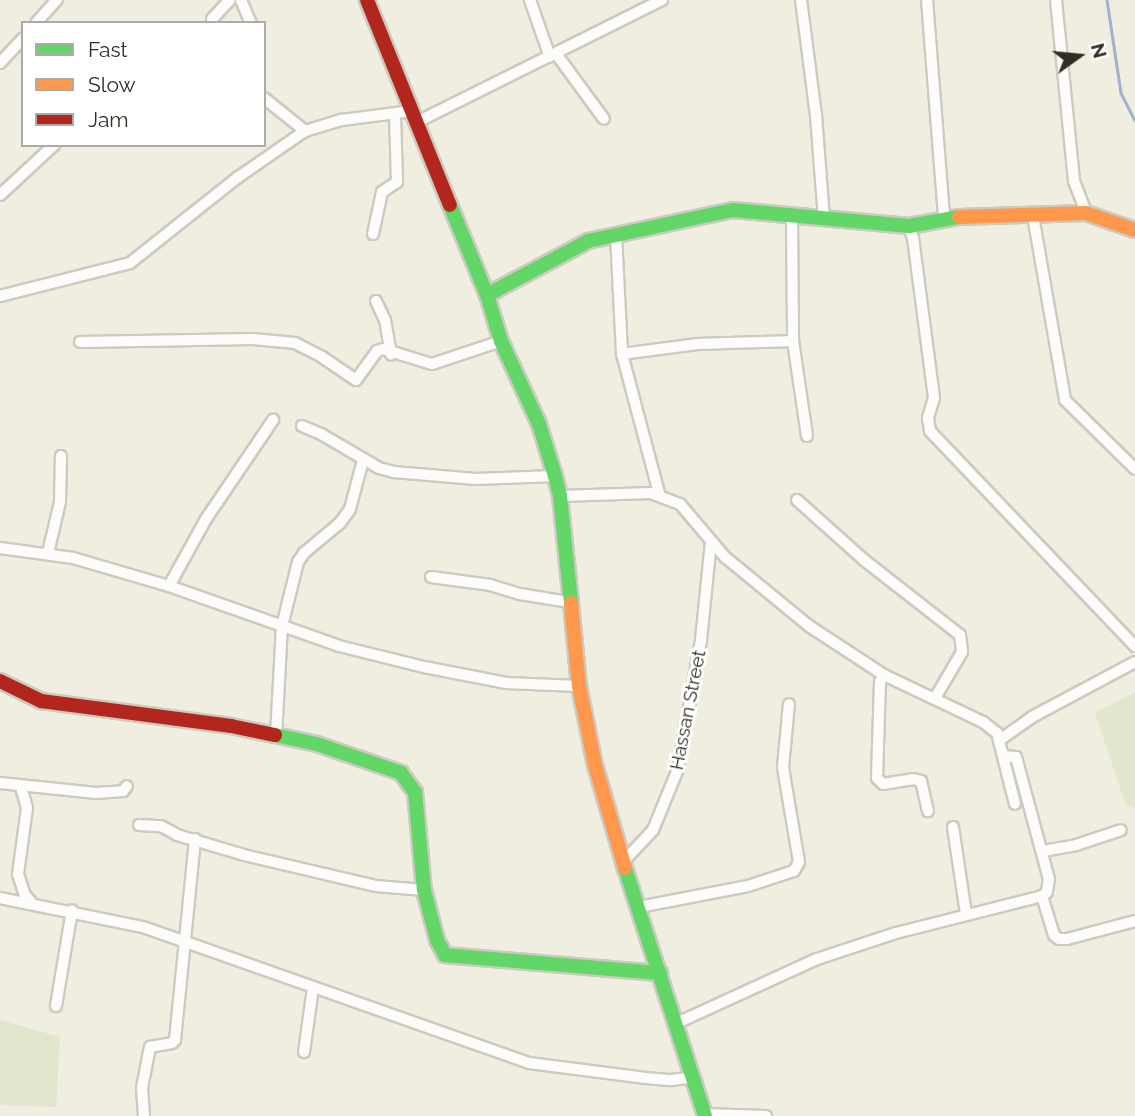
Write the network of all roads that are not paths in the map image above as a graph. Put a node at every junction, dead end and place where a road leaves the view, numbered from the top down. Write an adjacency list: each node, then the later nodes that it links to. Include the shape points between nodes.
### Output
1 (230, 0): 10 (street)
2 (242, 0): 12 (street)
3 (367, 0): 18 (street)
4 (530, 0): 14 (street)
5 (662, 0): 14 (street)
6 (801, 0): 27 (street)
7 (927, 0): 26 (street)
8 (1056, 0): 23 (street, via 1074,181)
9 (54, 1): 11 (street)
10 (212, 19)
11 (38, 21)
12 (250, 21)
13 (21, 40): 15 (street)
14 (554, 56): 18 (street); 19 (street)
15 (0, 63)
16 (266, 100): 20 (street)
17 (396, 115): 18 (street); 20 (street, via 342,120); 30 (street, via 397,182 382,192)
18 (414, 116): 32 (street)
19 (604, 119)
20 (305, 131): 33 (street, via 227,185 130,263)
21 (52, 147): 22 (street)
22 (0, 195)
23 (1086, 213): 24 (street); 29 (street)
24 (1033, 216): 26 (street); 45 (street, via 1065,400)
25 (792, 217): 27 (street); 31 (street, via 733,210); 36 (street)
26 (944, 218): 28 (street)
27 (824, 220): 28 (street)
28 (909, 226): 57 (street, via 934,398 928,418 930,431)
29 (1135, 230)
30 (373, 234)
31 (617, 235): 32 (street, via 588,241); 39 (street)
32 (487, 295): 35 (street)
33 (0, 296)
34 (376, 301): 38 (street)
35 (501, 341): 38 (street, via 432,364); 46 (street, via 539,424)
36 (793, 341): 39 (street, via 697,344); 42 (street)
37 (80, 342): 38 (street, via 253,339 295,343 356,380 377,351)
38 (391, 354)
39 (622, 354): 47 (street)
40 (273, 420): 54 (street, via 206,519)
41 (302, 426): 44 (street)
42 (807, 436)
43 (61, 456): 52 (street, via 60,502)
44 (363, 460): 46 (street, via 394,472 476,479); 56 (street, via 350,509 298,562)
45 (1135, 469)
46 (555, 476): 48 (street)
47 (659, 493): 48 (street); 50 (street, via 688,511)
48 (560, 496): 55 (street)
49 (797, 500): 62 (street, via 960,635 962,652)
50 (711, 542): 59 (street, via 809,626); 77 (street, Hassan Street, via 701,640 678,769 653,830)
51 (0, 548): 52 (street)
52 (48, 553): 54 (street)
53 (431, 577): 55 (street)
54 (169, 586): 56 (street)
55 (569, 601): 61 (street)
56 (282, 626): 61 (street, via 424,667 506,683); 64 (street)
57 (1135, 646)
58 (1135, 662): 65 (street)
59 (884, 676): 62 (street); 71 (street, via 880,682 877,778 883,784 920,781)
60 (0, 681): 64 (street, via 41,701)
61 (579, 685): 77 (street, via 594,765)
62 (935, 698): 65 (street, via 983,722)
63 (789, 704): 82 (street, via 783,767 799,862 794,872 748,886)
64 (276, 736): 78 (street, via 317,744 407,777 415,792)
65 (1001, 739): 66 (street)
66 (1003, 756): 70 (street); 76 (street, via 1016,757)
67 (0, 783): 68 (street)
68 (21, 786): 69 (street, via 114,793); 81 (street, via 27,808 18,874)
69 (127, 786)
70 (1015, 804)
71 (928, 811)
72 (139, 825): 75 (street, via 161,826)
73 (953, 827): 84 (street)
74 (1121, 830): 76 (street)
75 (195, 839): 78 (street, via 376,886); 86 (street)
76 (1042, 851): 79 (street, via 1049,886)
77 (623, 862): 82 (street)
78 (424, 890): 87 (street, via 445,955)
79 (1042, 896): 84 (street); 85 (street, via 1059,939)
80 (0, 898): 81 (street)
81 (31, 902): 83 (street)
82 (639, 907): 87 (street)
83 (72, 910): 86 (street); 89 (street)
84 (967, 914): 90 (street, via 817,959)
85 (1135, 921)
86 (183, 942): 88 (street); 94 (street, via 175,1040 150,1047 142,1088)
87 (660, 973): 90 (street)
88 (313, 988): 91 (street); 92 (street, via 529,1063 646,1078)
89 (56, 1006)
90 (677, 1023): 92 (street)
91 (304, 1052)
92 (694, 1077): 93 (street)
93 (705, 1115): 95 (street)
94 (144, 1116)
95 (766, 1116)

